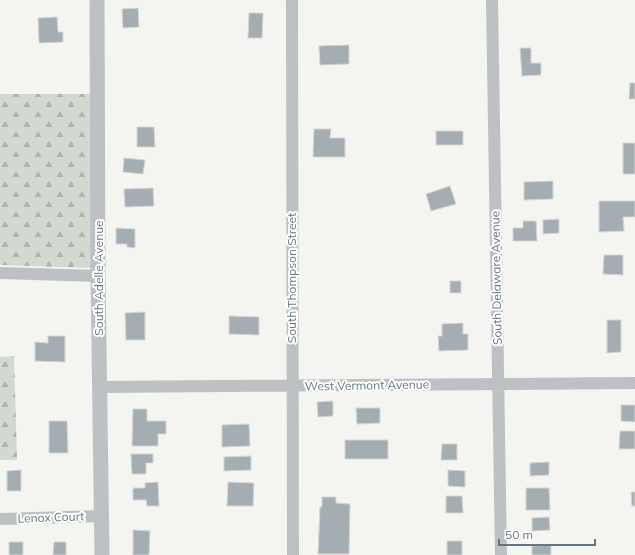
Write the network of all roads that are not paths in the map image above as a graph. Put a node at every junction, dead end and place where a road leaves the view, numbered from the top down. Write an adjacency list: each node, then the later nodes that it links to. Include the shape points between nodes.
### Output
1 (97, 0): 5 (street, South Adelle Avenue)
2 (292, 0): 8 (street, South Thompson Street)
3 (492, 0): 6 (street, South Delaware Avenue)
4 (0, 273): 5 (street)
5 (98, 276): 9 (street, South Adelle Avenue)
6 (497, 383): 7 (street, West Vermont Avenue); 8 (street, West Vermont Avenue); 14 (street, South Delaware Avenue)
7 (635, 383)
8 (291, 385): 9 (street, West Vermont Avenue); 13 (street, South Thompson Street)
9 (99, 387): 10 (street, South Adelle Avenue)
10 (101, 516): 11 (street, Lenox Court); 12 (street, South Adelle Avenue)
11 (0, 519)
12 (102, 555)
13 (293, 555)
14 (501, 555)

